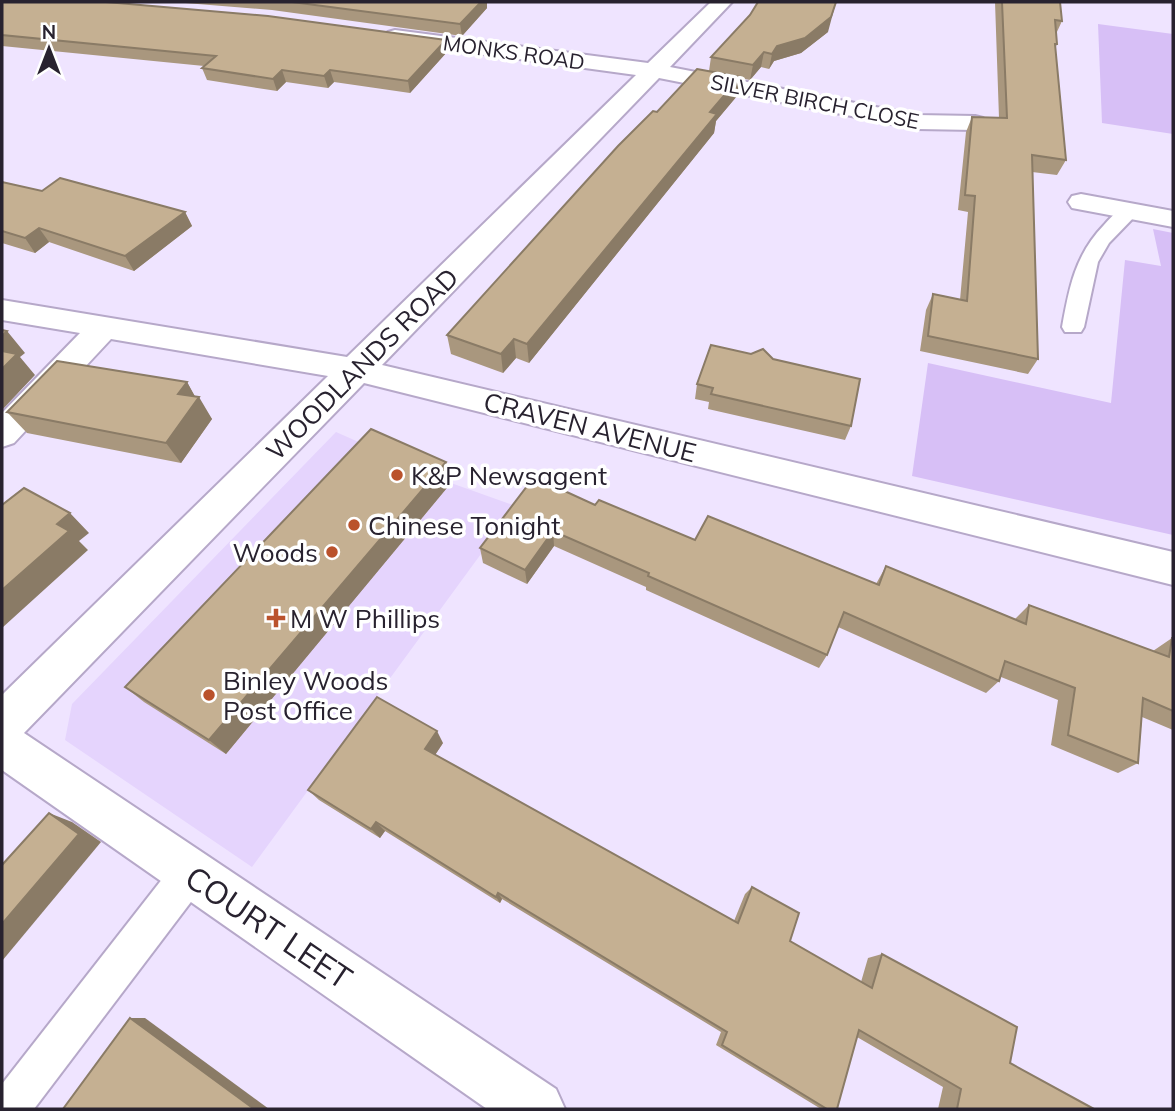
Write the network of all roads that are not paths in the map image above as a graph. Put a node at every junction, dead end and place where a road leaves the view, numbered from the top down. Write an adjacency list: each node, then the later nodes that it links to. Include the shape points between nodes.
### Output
1 (722, 2): 3 (street, WOODLANDS ROAD)
2 (368, 32): 3 (street, MONKS ROAD)
3 (656, 71): 4 (street, SILVER BIRCH CLOSE, via 917,122); 11 (street, WOODLANDS ROAD)
4 (975, 123)
5 (1081, 202): 6 (street)
6 (1130, 211): 7 (street); 9 (lane, via 1089,253)
7 (1173, 219)
8 (2, 310): 10 (street, CRAVEN AVENUE)
9 (1073, 327)
10 (103, 328): 11 (street, CRAVEN AVENUE); 12 (street)
11 (356, 370): 13 (street, CRAVEN AVENUE); 14 (street, WOODLANDS ROAD)
12 (2, 434)
13 (1173, 569)
14 (2, 725)
15 (2, 744): 16 (street, COURT LEET)
16 (190, 873): 17 (lane); 18 (street, COURT LEET)
17 (8, 1109)
18 (536, 1109)

